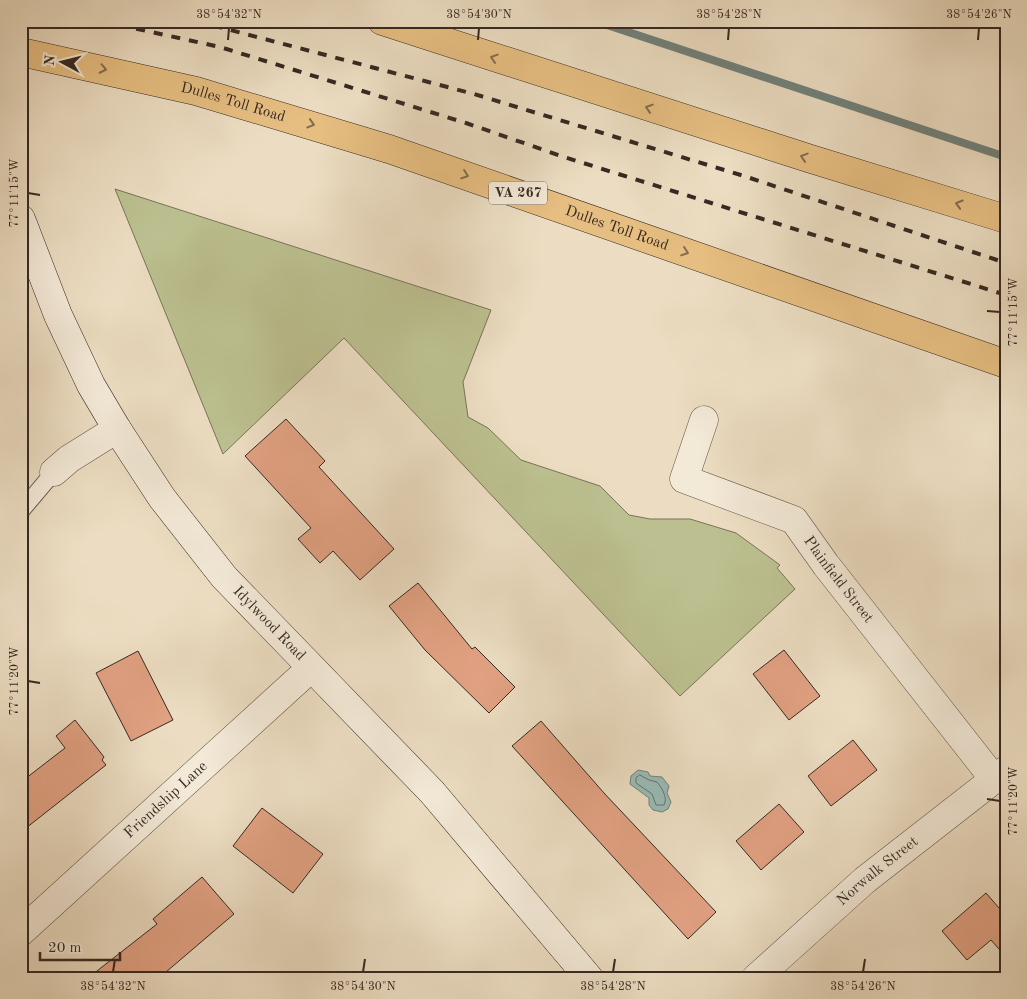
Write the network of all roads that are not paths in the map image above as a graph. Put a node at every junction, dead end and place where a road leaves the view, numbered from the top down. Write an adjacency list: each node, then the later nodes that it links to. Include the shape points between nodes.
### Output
1 (382, 21): 4 (highway, one-way to 1)
2 (21, 52): 5 (highway, Dulles Toll Road / VA 267, one-way to 5, via 196,91 389,148)
3 (21, 219): 7 (street, Idylwood Road, via 58,315)
4 (1006, 219)
5 (1006, 364)
6 (704, 420): 11 (street, Plainfield Street, via 684,479 794,520 826,565)
7 (116, 429): 8 (street); 10 (street, Idylwood Road, via 162,498 224,576)
8 (54, 472): 9 (lane)
9 (21, 511)
10 (311, 668): 12 (street, Friendship Lane); 13 (street, Idylwood Road, via 432,792)
11 (1000, 774): 14 (street, Norwalk Street, via 865,880)
12 (21, 932)
13 (589, 978)
14 (756, 978)

